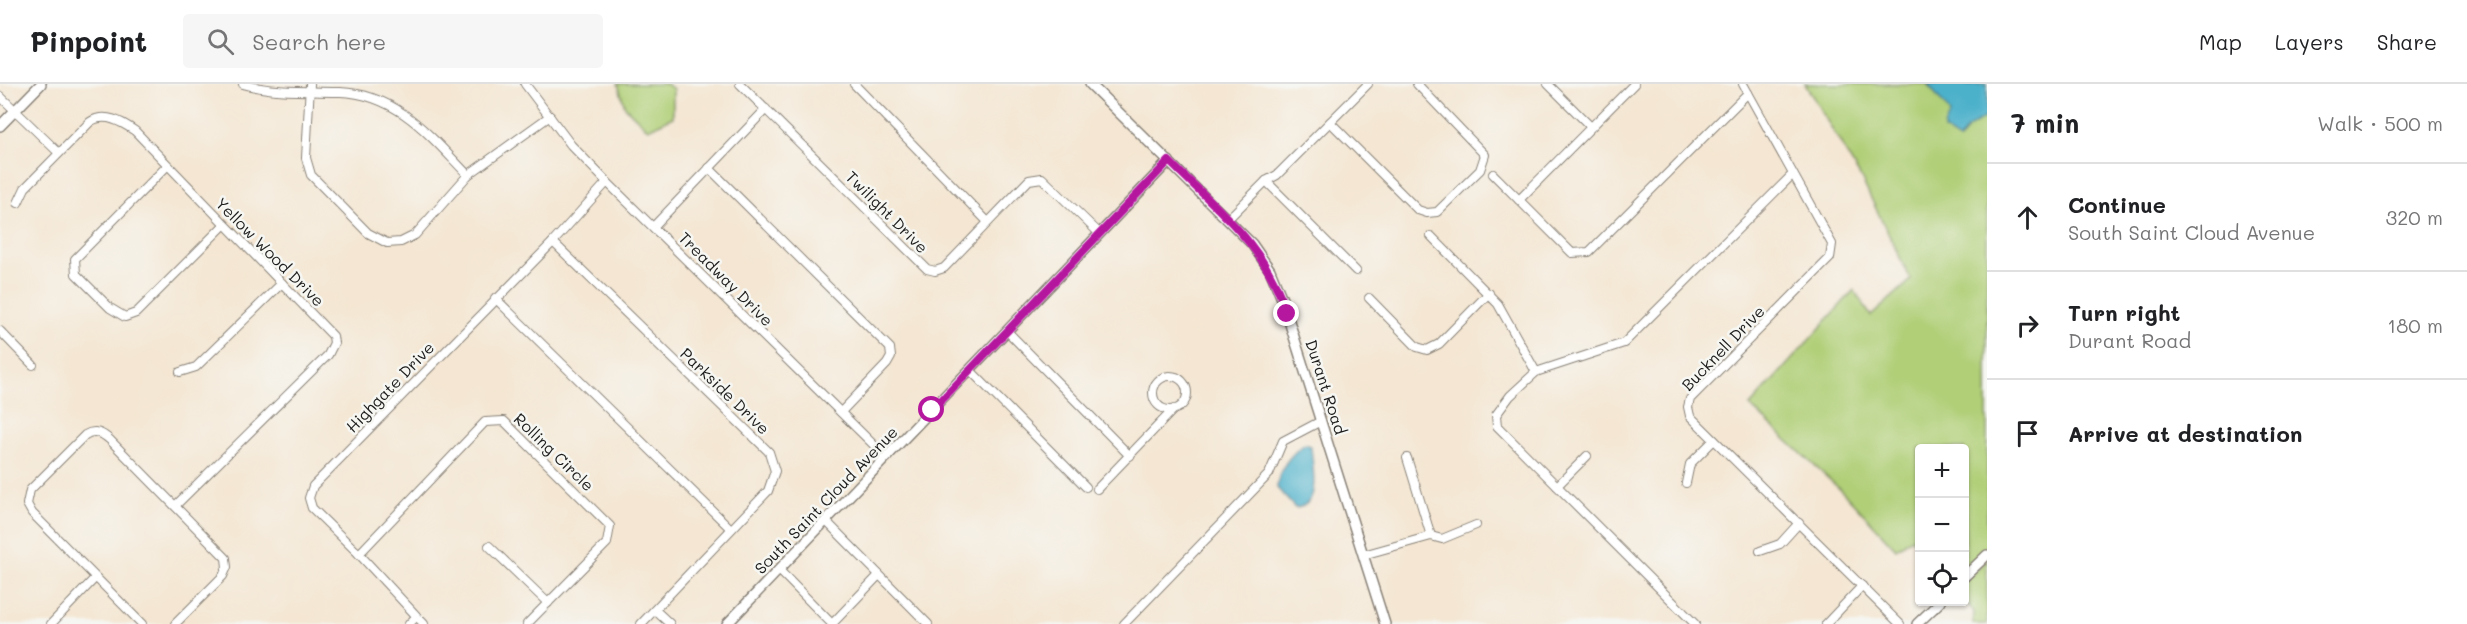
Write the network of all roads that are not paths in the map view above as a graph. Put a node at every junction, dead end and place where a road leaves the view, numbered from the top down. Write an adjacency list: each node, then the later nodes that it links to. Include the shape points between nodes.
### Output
1 (41, 84): 16 (street)
2 (243, 84): 12 (street)
3 (525, 84): 17 (street, Treadway Drive)
4 (740, 84): 15 (street, Twilight Drive)
5 (854, 84): 33 (street)
6 (1090, 84): 22 (street, Durant Road)
7 (1368, 84): 18 (street)
8 (1417, 84): 18 (street, via 1485,155 1480,170 1437,212 1418,210)
9 (1548, 84): 20 (street)
10 (1634, 84): 20 (street)
11 (1743, 84): 13 (street, Bucknell Drive)
12 (310, 88): 26 (street, via 374,98 409,115); 26 (street, via 306,158 311,175 377,240 392,244 410,238)
13 (1748, 93): 27 (street, Bucknell Drive); 30 (street, via 1589,252 1572,253)
14 (0, 96): 16 (street)
15 (766, 109): 24 (street); 33 (street, Twilight Drive, via 927,269 935,272 944,268)
16 (15, 111): 19 (street); 21 (street)
17 (550, 116): 26 (street); 29 (street, Treadway Drive)
18 (1330, 122): 28 (street, via 1277,176)
19 (0, 126)
20 (1591, 128): 30 (street)
21 (59, 153): 23 (street, Yellow Wood Drive, via 90,122 112,118 135,131); 31 (street, Yellow Wood Drive)
22 (1169, 161): 32 (street, Durant Road); 36 (street, South Saint Cloud Avenue)
23 (167, 166): 34 (street, Yellow Wood Drive); 34 (street, via 75,259 76,274 110,308 125,317 136,313)
24 (709, 168): 35 (street); 51 (street, via 890,348 887,364)
25 (1493, 174): 30 (street)
26 (468, 175)
27 (1792, 175): 49 (street, via 1623,343); 53 (street, Bucknell Drive, via 1832,244 1830,258 1690,399 1690,416)
28 (1266, 181): 32 (street); 39 (street)
29 (607, 182): 35 (street, Treadway Drive); 38 (street, Highgate Drive)
30 (1519, 200)
31 (18, 202)
32 (1228, 219): 52 (street, Durant Road, via 1270,270)
33 (988, 222): 36 (street, Twilight Drive, via 1029,180 1042,178)
34 (224, 225): 40 (street, Yellow Wood Drive)
35 (654, 226): 51 (street, Treadway Drive)
36 (1099, 233): 45 (street, South Saint Cloud Avenue)
37 (1431, 236): 41 (street)
38 (553, 242): 42 (street, Highgate Drive); 66 (street, Parkside Drive, via 769,452 775,471 768,491)
39 (1356, 271)
40 (282, 283): 48 (street, via 196,367); 62 (street, Yellow Wood Drive, via 330,331 333,347)
41 (1489, 293): 43 (street, via 1439,344 1426,350 1417,347); 49 (street)
42 (495, 298): 66 (street); 70 (street, Highgate Drive, via 313,486 309,498 312,508)
43 (1369, 298)
44 (0, 331): 46 (street)
45 (1008, 332): 47 (street, South Saint Cloud Avenue); 54 (street)
46 (33, 365)
47 (970, 370): 56 (street, South Saint Cloud Avenue); 60 (street)
48 (180, 372)
49 (1536, 372): 59 (street, via 1496,412 1497,426)
50 (1174, 409): 50 (street, via 1185,401 1186,389 1180,380 1164,377 1156,383 1154,399 1161,407); 54 (street)
51 (841, 412): 56 (street, Treadway Drive)
52 (1321, 421): 71 (street, Durant Road); 93 (street, via 1283,441 1269,474)
53 (1714, 440): 58 (street, via 1690,464); 64 (street, Bucknell Drive)
54 (1130, 456): 61 (street)
55 (1587, 456): 59 (street)
56 (887, 458): 63 (street, South Saint Cloud Avenue)
57 (1407, 458): 67 (street)
58 (1686, 483)
59 (1557, 486): 95 (street)
60 (1086, 487)
61 (1097, 489)
62 (175, 506): 76 (street, via 105,435 85,435 30,489 27,504); 84 (street, via 228,562 223,576)
63 (826, 521): 73 (street, South Saint Cloud Avenue); 75 (street)
64 (1799, 523): 69 (street, via 1780,544); 77 (street, Bucknell Drive)
65 (1476, 525): 67 (street, via 1442,539)
66 (731, 529): 80 (street, Parkside Drive)
67 (1431, 536): 71 (street)
68 (489, 546): 78 (street)
69 (1761, 551)
70 (359, 554): 78 (street, Rolling Circle, via 485,422 504,421 610,526 607,543); 81 (street, Highgate Drive)
71 (1363, 555): 94 (street, Durant Road)
72 (1987, 555): 74 (street)
73 (779, 570): 90 (street, South Saint Cloud Avenue); 91 (street)
74 (1969, 573)
75 (879, 575): 91 (street); 92 (street)
76 (95, 578): 82 (street); 83 (street)
77 (1862, 586): 96 (street); 97 (street, Bucknell Drive)
78 (548, 603): 87 (street, Rolling Circle)
79 (1936, 606): 98 (street)
80 (655, 610): 88 (street); 89 (street)
81 (416, 617): 85 (street); 86 (street, Highgate Drive)
82 (51, 624)
83 (142, 624)
84 (175, 624)
85 (409, 624)
86 (424, 624)
87 (527, 624)
88 (642, 624)
89 (669, 624)
90 (727, 624)
91 (832, 624)
92 (928, 624)
93 (1124, 624)
94 (1385, 624)
95 (1695, 624)
96 (1826, 624)
97 (1900, 624)
98 (1917, 624)

